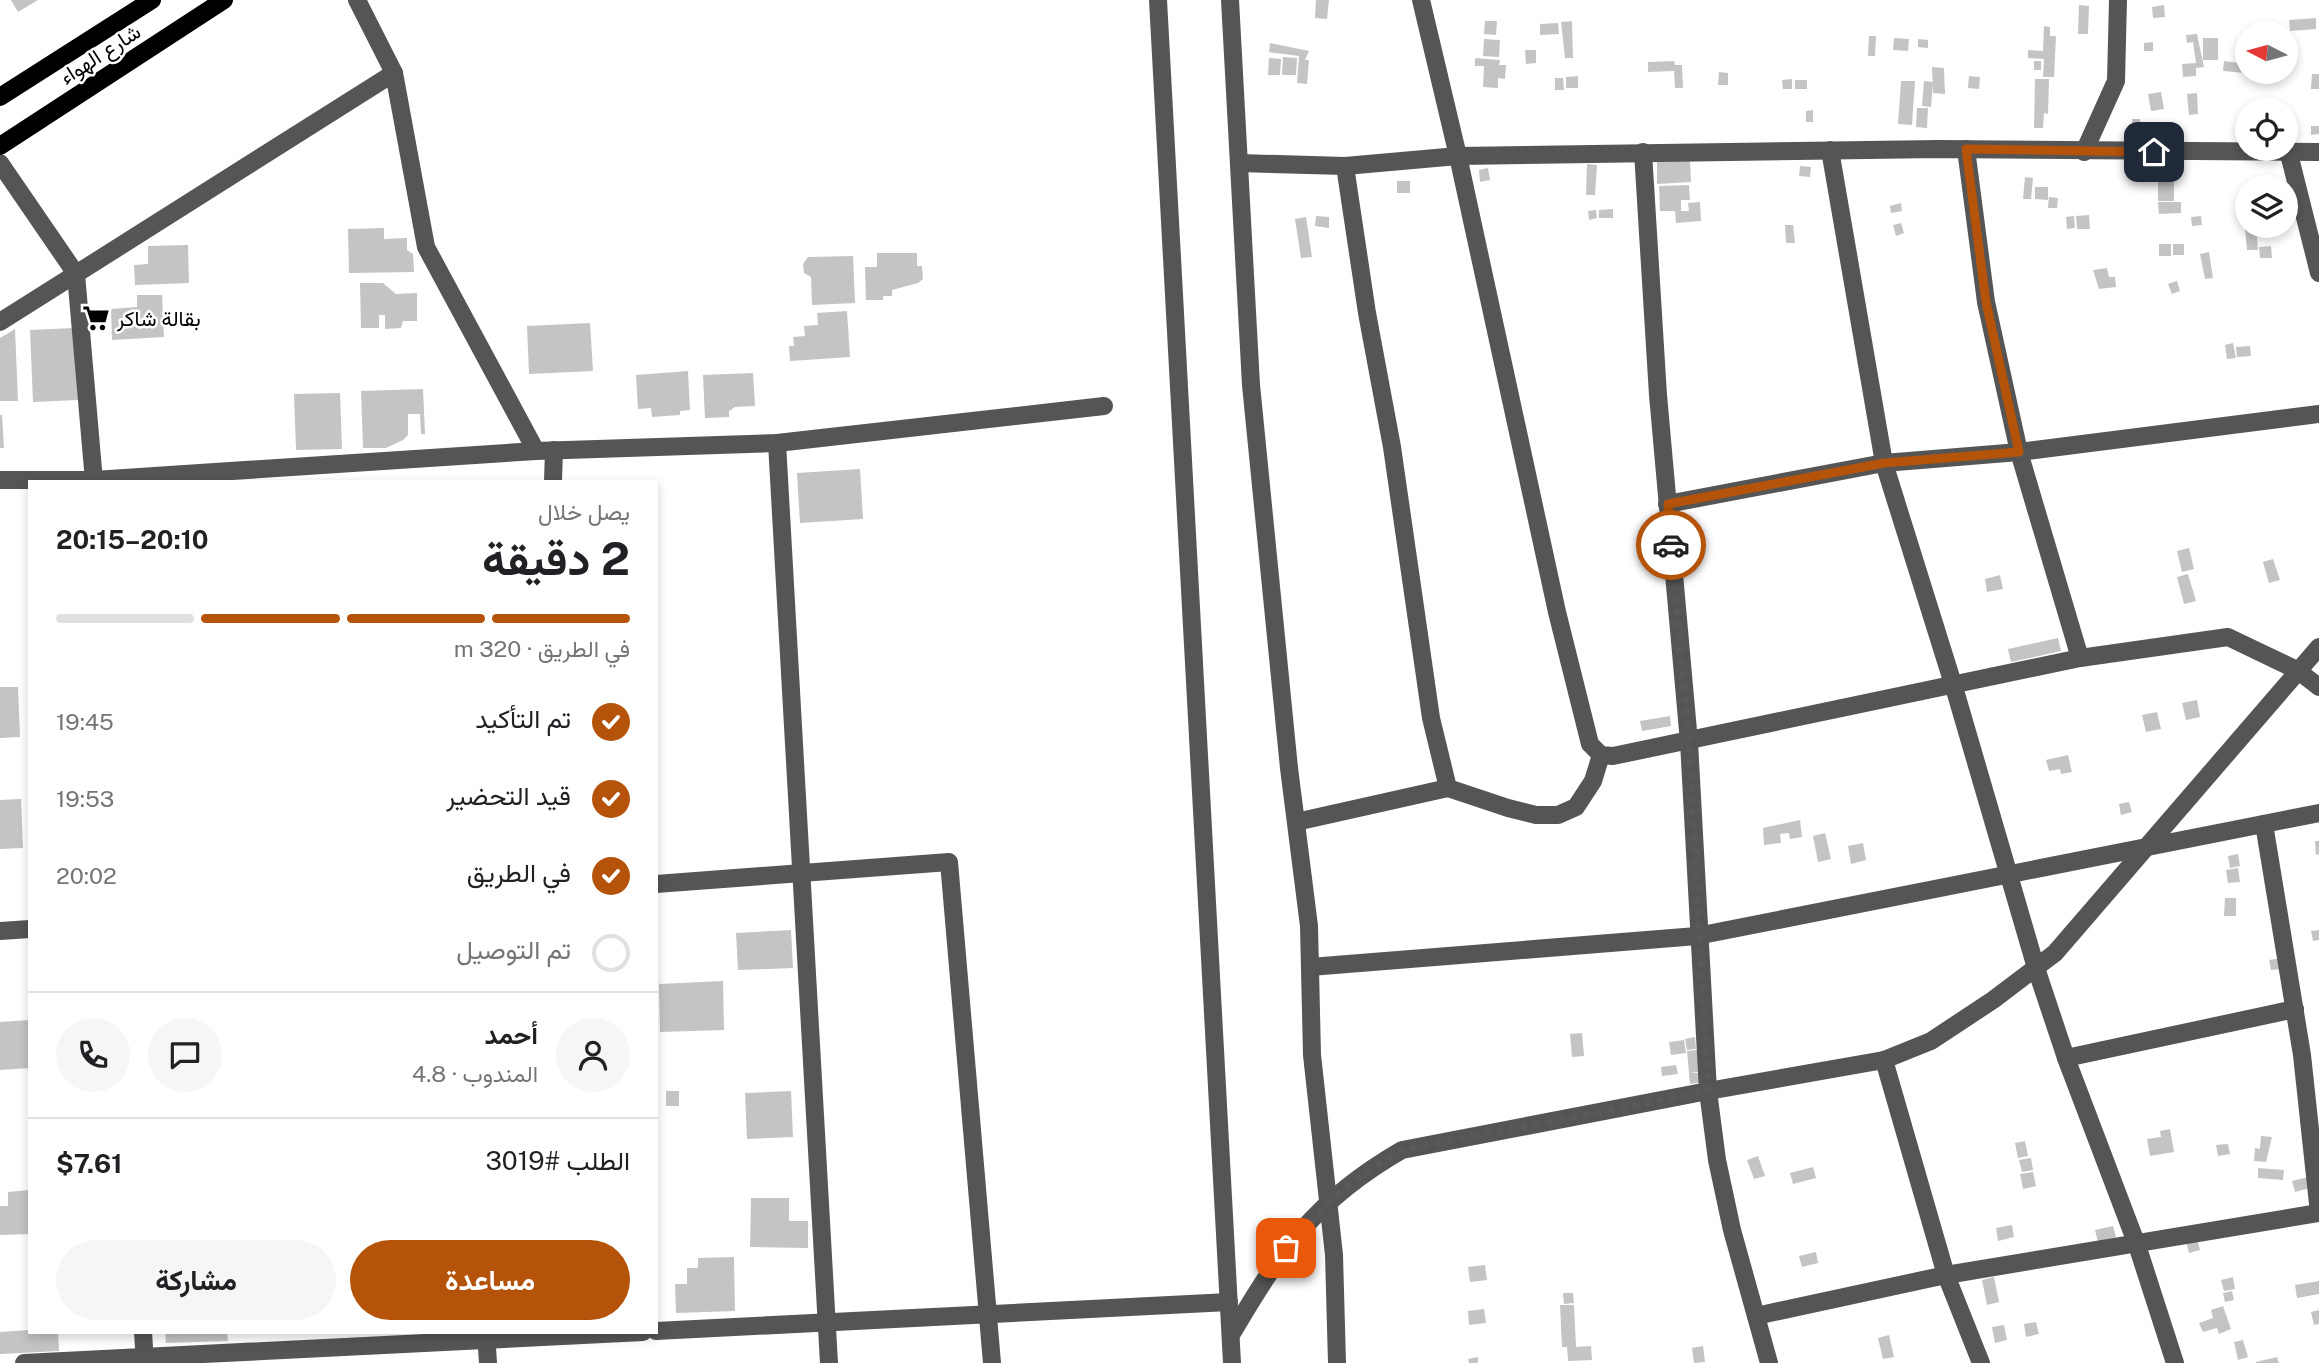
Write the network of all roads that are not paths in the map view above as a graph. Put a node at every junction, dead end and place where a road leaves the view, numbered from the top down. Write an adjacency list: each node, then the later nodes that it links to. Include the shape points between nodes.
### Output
1 (152, 0): 9 (main road, شارع الهواء)
2 (225, 0): 10 (main road, شارع الهواء)
3 (357, 0): 8 (street)
4 (1158, 0): 66 (street)
5 (1230, 0): 21 (street)
6 (1421, 0): 18 (street)
7 (2118, 0): 16 (street, via 2116,81)
8 (394, 73): 24 (street); 29 (street, via 426,247)
9 (0, 97)
10 (0, 146)
11 (1966, 149): 12 (street); 16 (street); 30 (street, via 1986,302)
12 (1830, 150): 15 (street); 31 (street)
13 (2235, 151): 16 (street)
14 (2298, 151): 17 (street)
15 (1643, 152): 18 (street); 37 (street)
16 (2084, 152)
17 (2319, 152)
18 (1458, 156): 22 (street); 44 (street, via 1557,612 1590,744)
19 (2291, 161): 23 (street)
20 (0, 163): 24 (street)
21 (1239, 163): 22 (street); 47 (street, via 1251,385)
22 (1345, 166): 45 (street, via 1431,718)
23 (2319, 273)
24 (76, 275): 25 (street); 34 (street)
25 (0, 323)
26 (1104, 406): 28 (street)
27 (2319, 414): 30 (street)
28 (777, 443): 29 (street); 50 (street)
29 (545, 451): 35 (street); 36 (street)
30 (2019, 452): 31 (street); 39 (street)
31 (1884, 463): 37 (street); 41 (street)
32 (0, 480): 33 (street)
33 (28, 480)
34 (94, 480)
35 (109, 480)
36 (553, 480)
37 (1668, 504): 43 (street)
38 (2319, 647): 40 (street)
39 (2080, 658): 40 (street, via 2228,637); 41 (street)
40 (2297, 670): 42 (street); 49 (street)
41 (1954, 687): 43 (street); 51 (street)
42 (2319, 687)
43 (1689, 742): 44 (street); 55 (street)
44 (1601, 755): 45 (street, via 1576,807 1558,815 1536,815)
45 (1448, 788): 47 (street)
46 (2319, 813): 48 (street)
47 (1296, 822): 56 (street)
48 (2264, 824): 49 (street); 58 (street)
49 (2145, 848): 51 (street); 57 (street)
50 (801, 873): 52 (street); 67 (street, via 949,862); 69 (street)
51 (2007, 876): 55 (street); 57 (street)
52 (658, 884)
53 (28, 929): 54 (street)
54 (0, 931)
55 (1697, 936): 56 (street); 61 (street)
56 (1310, 967): 62 (street, via 1312,1055)
57 (2036, 968): 59 (street); 60 (street, via 1931,1041)
58 (2295, 1009): 59 (street); 63 (street)
59 (2066, 1058): 64 (street)
60 (1884, 1060): 61 (street); 65 (street)
61 (1708, 1091): 62 (street, via 1402,1150); 68 (street, via 1717,1160)
62 (1328, 1200): 73 (street, via 1272,1264); 81 (street)
63 (2319, 1213): 64 (street)
64 (2137, 1245): 65 (street); 84 (street)
65 (1946, 1275): 68 (street); 83 (street)
66 (1229, 1302): 67 (street); 73 (street)
67 (988, 1314): 69 (street); 79 (street)
68 (1756, 1316): 82 (street)
69 (827, 1322): 70 (street); 78 (street)
70 (658, 1331)
71 (143, 1334): 75 (street)
72 (564, 1334): 74 (street)
73 (1231, 1335): 80 (street)
74 (486, 1336): 75 (street); 77 (street)
75 (144, 1360): 76 (street)
76 (24, 1363)
77 (488, 1363)
78 (829, 1363)
79 (992, 1363)
80 (1232, 1363)
81 (1337, 1363)
82 (1769, 1363)
83 (1981, 1363)
84 (2175, 1363)

